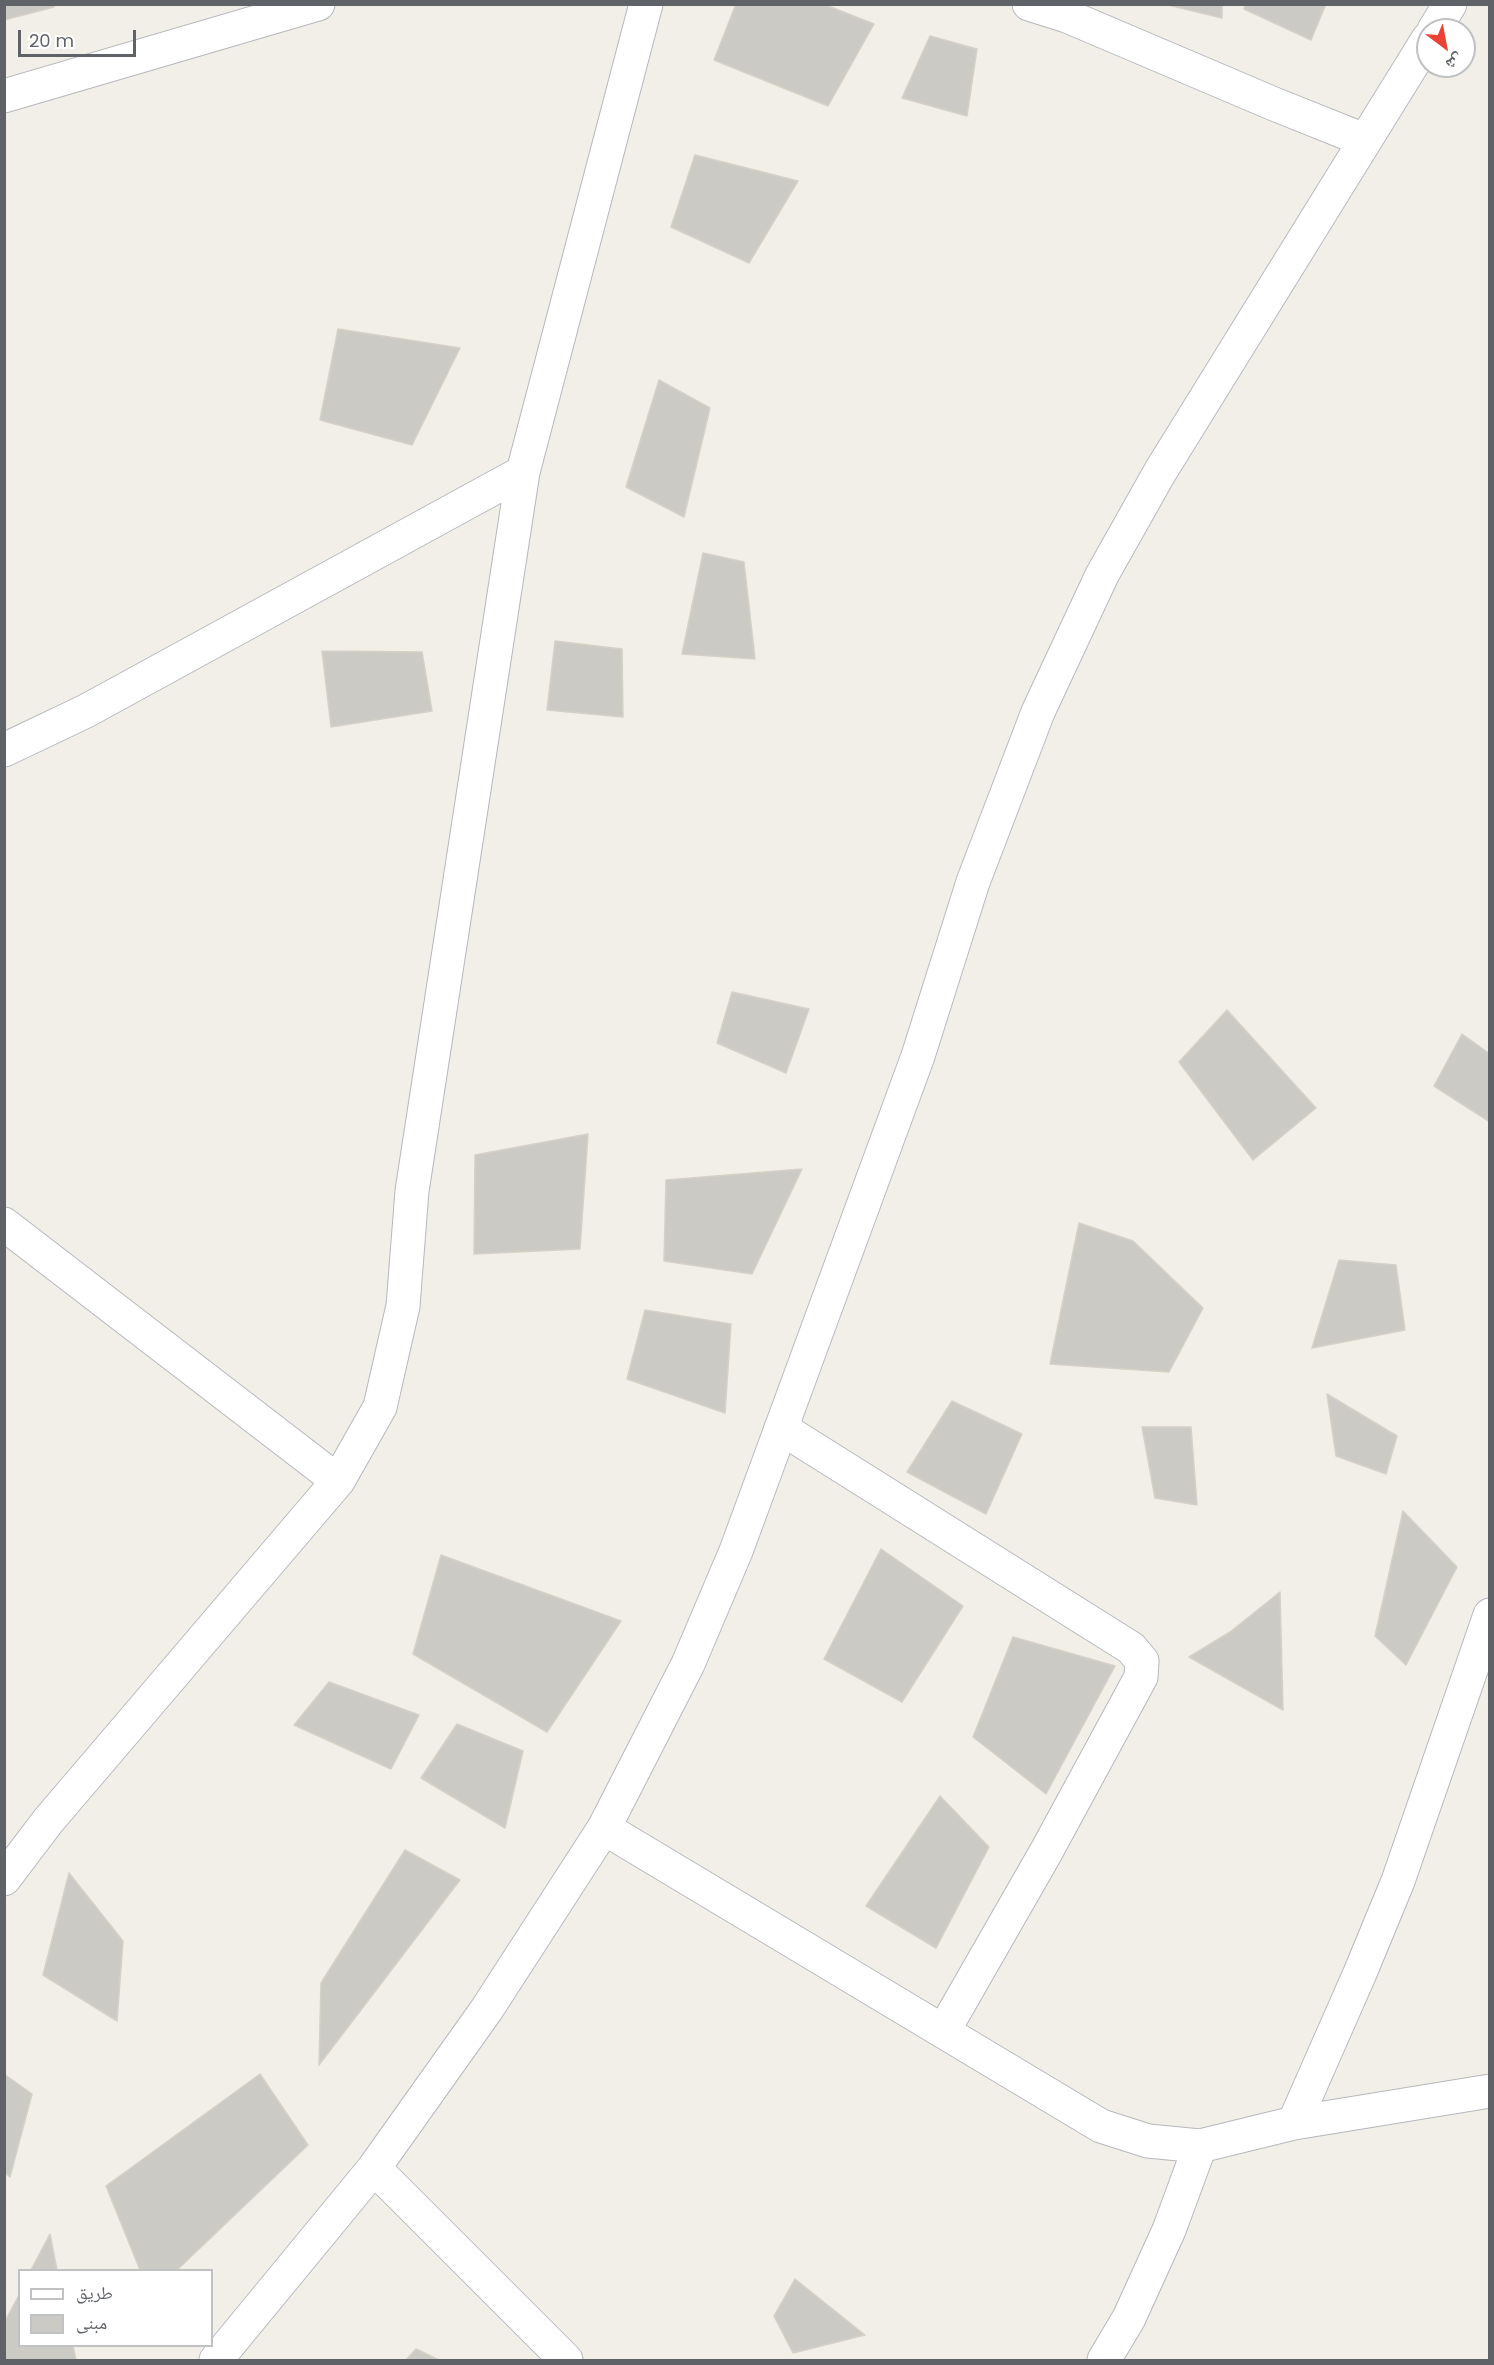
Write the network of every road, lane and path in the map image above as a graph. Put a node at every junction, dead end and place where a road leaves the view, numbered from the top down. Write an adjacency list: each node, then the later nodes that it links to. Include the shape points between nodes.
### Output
1 (318, 4): 7 (street)
2 (646, 4): 9 (street)
3 (1029, 4): 8 (street, via 1067,16)
4 (1450, 4): 5 (street)
5 (1441, 18)
6 (1416, 58): 8 (street)
7 (4, 96)
8 (1364, 140): 12 (street, via 1160,472 1102,575 1038,712 973,882 918,1056)
9 (523, 472): 10 (street, via 86,711); 13 (street, via 412,1191 403,1306 380,1407)
10 (4, 750)
11 (4, 1224): 13 (street)
12 (781, 1428): 15 (street, via 736,1551 688,1664); 17 (street, via 1131,1648 1142,1661 1141,1677)
13 (338, 1481): 16 (street, via 48,1821)
14 (1490, 1615): 19 (street, via 1398,1881)
15 (604, 1828): 17 (street); 21 (street, via 487,2009)
16 (4, 1879)
17 (944, 2030): 20 (street, via 1101,2126 1148,2141)
18 (1490, 2091): 19 (street)
19 (1294, 2123): 20 (street)
20 (1200, 2146): 24 (street, via 1169,2230 1129,2318)
21 (374, 2168): 22 (street); 23 (street)
22 (216, 2361)
23 (566, 2361)
24 (1104, 2361)

